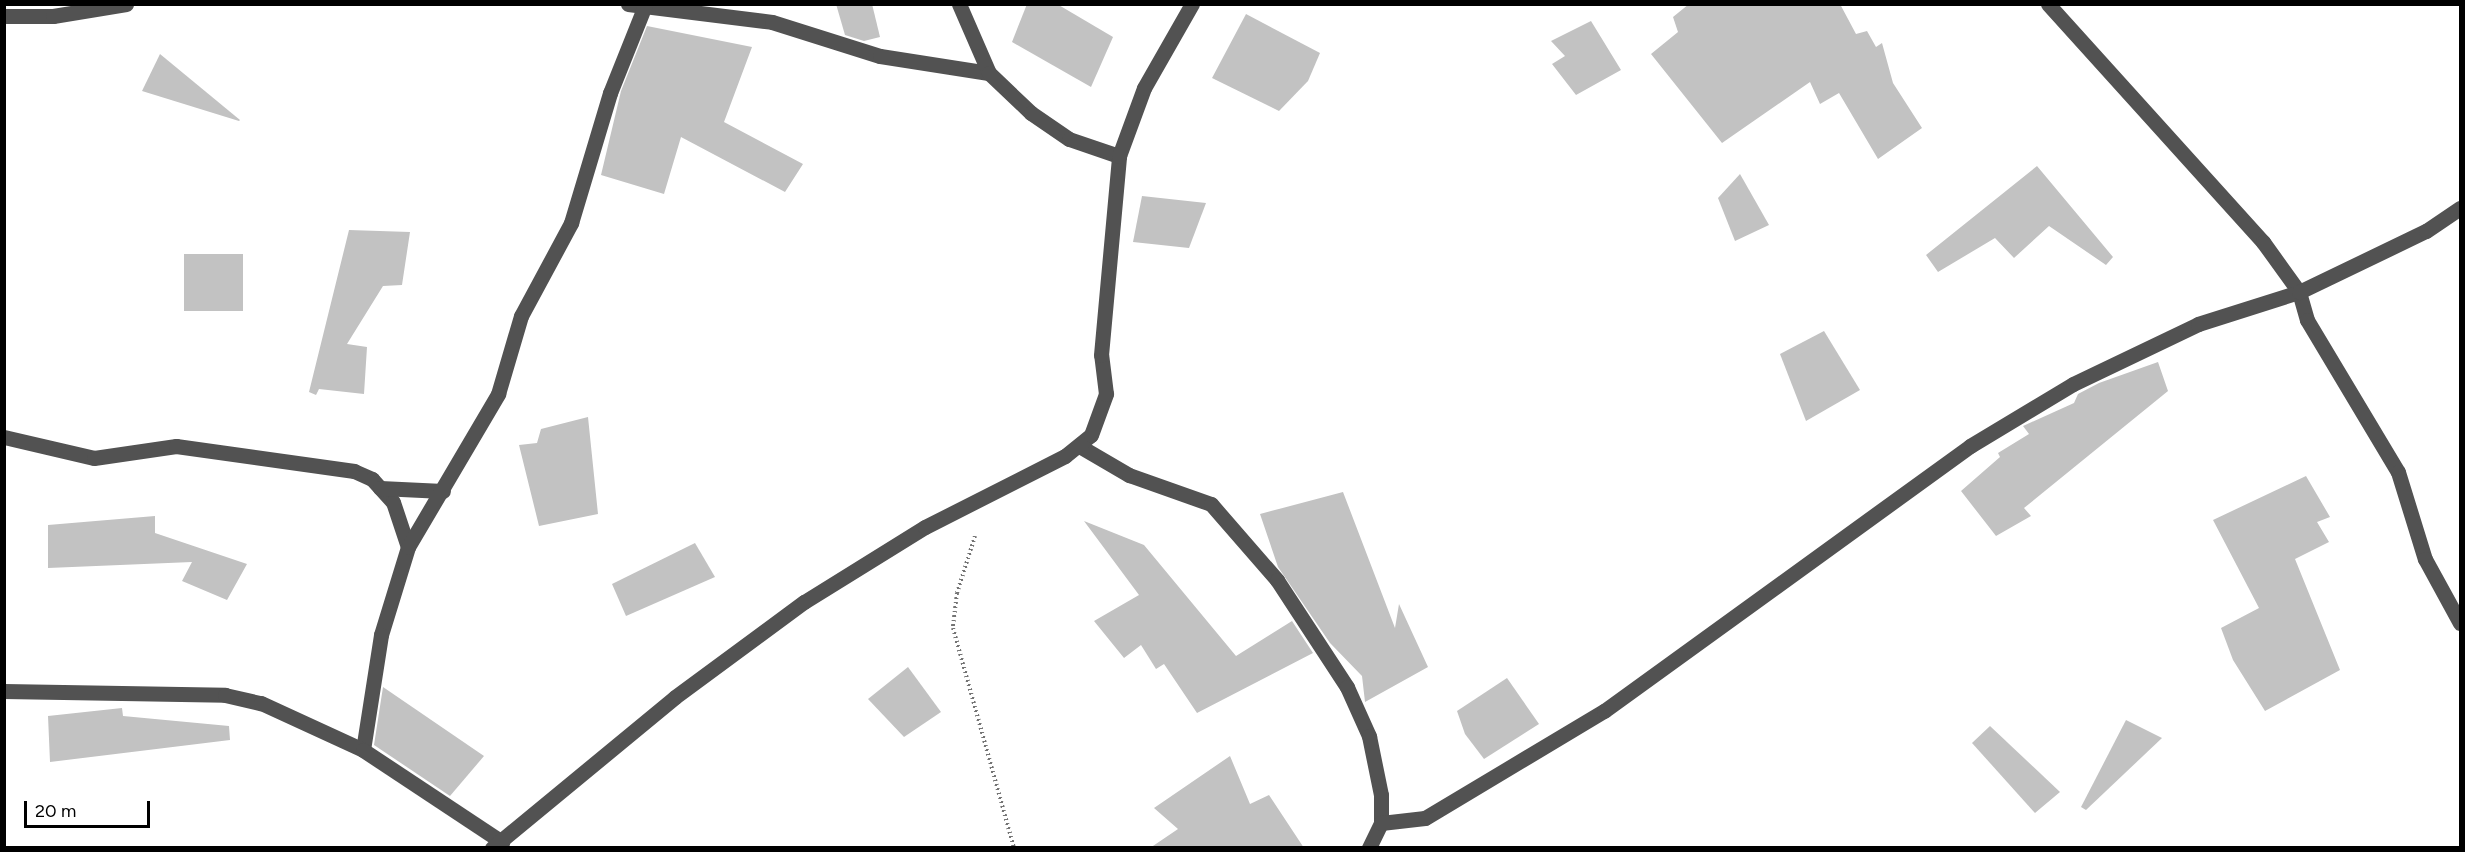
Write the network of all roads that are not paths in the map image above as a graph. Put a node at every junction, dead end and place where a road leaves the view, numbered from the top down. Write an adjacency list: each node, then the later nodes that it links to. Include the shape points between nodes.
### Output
1 (126, 4): 7 (street, via 53,16)
2 (628, 4): 6 (street)
3 (959, 4): 8 (street)
4 (1192, 4): 9 (street, via 1144,88)
5 (2048, 4): 11 (street, via 2263,242)
6 (644, 8): 8 (street, via 772,22 880,56); 15 (street, via 610,93 572,223 521,316 498,394)
7 (4, 16)
8 (989, 73): 9 (street, via 1050,128)
9 (1119, 156): 13 (street, via 1101,355 1106,394 1100,418)
10 (2460, 208): 11 (street, via 2426,231)
11 (2299, 292): 17 (street, via 2307,320 2398,472 2425,559); 20 (street, via 2198,324 2073,384 1970,446 1604,711 1425,818)
12 (4, 437): 14 (street, via 94,458 176,446 354,471)
13 (1081, 447): 20 (street, via 1129,475 1200,497 1231,522 1347,687 1369,736 1381,795); 21 (street, via 900,541 778,620 675,697)
14 (380, 488): 15 (street); 16 (street, via 393,502)
15 (443, 491): 16 (street)
16 (408, 547): 19 (street, via 381,635)
17 (2460, 623)
18 (4, 691): 19 (street, via 225,694 280,709)
19 (363, 750): 21 (street)
20 (1381, 824): 22 (street)
21 (497, 844)
22 (1369, 848)

